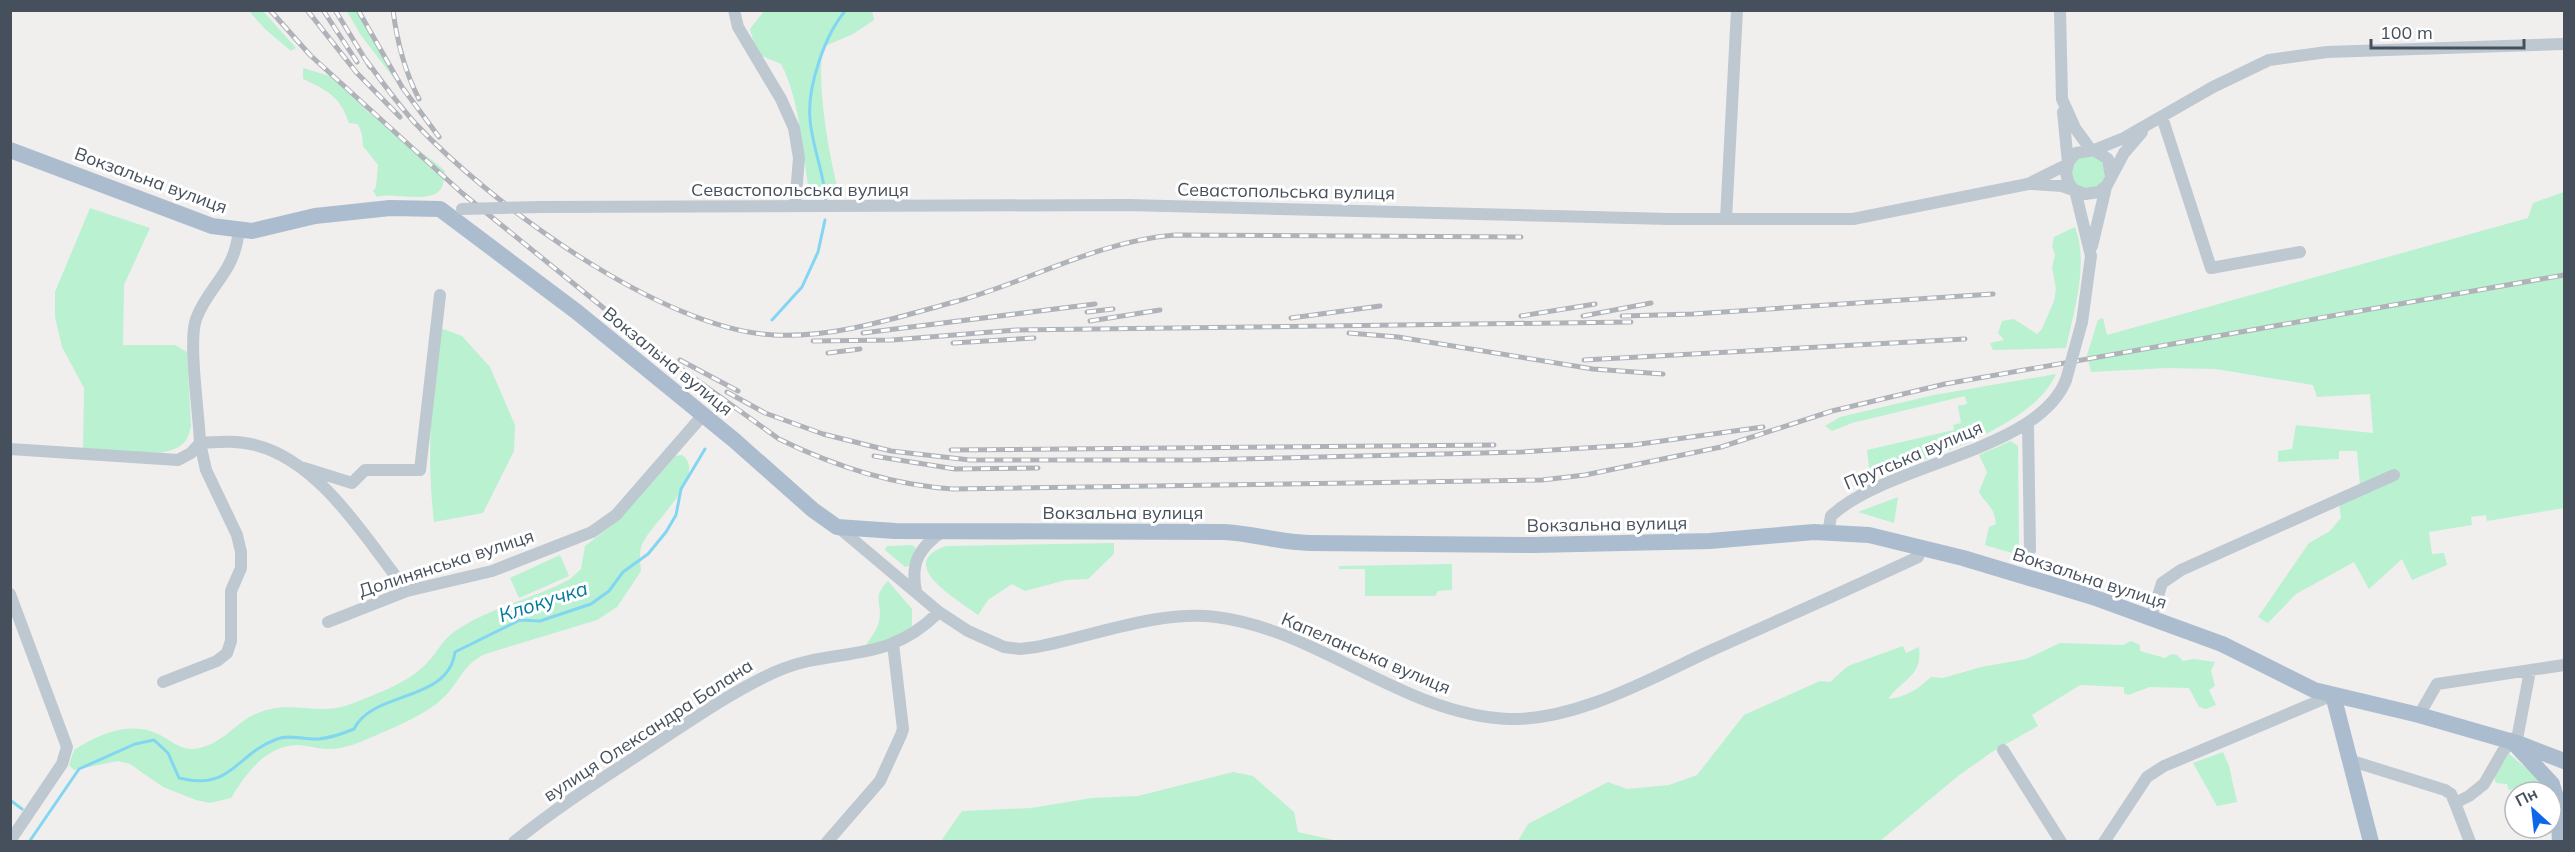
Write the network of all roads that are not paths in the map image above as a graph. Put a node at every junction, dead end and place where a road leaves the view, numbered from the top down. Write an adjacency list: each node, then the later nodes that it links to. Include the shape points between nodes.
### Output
1 (735, 10): 14 (street, via 738,27 794,128 800,158)
2 (1737, 10): 16 (street)
3 (2060, 10): 5 (street)
4 (2565, 44): 6 (street, via 2328,52 2268,60)
5 (2062, 99): 9 (street, via 2075,128); 10 (street)
6 (2162, 117): 7 (street); 18 (street, via 2211,268)
7 (2148, 125): 9 (street); 11 (street, via 2124,153)
8 (10, 150): 17 (main road, Вокзальна вулиця, via 212,226)
9 (2093, 150): 10 (street, via 2078,152); 11 (street, via 2109,162)
10 (2068, 164): 12 (street); 13 (street, via 2066,176)
11 (2108, 183): 13 (street, via 2092,195); 19 (street, via 2097,216)
12 (2028, 184): 13 (street); 16 (street, Севастопольська вулиця, via 1852,219)
13 (2075, 190): 19 (street, Прутська вулиця)
14 (795, 206): 15 (street, Севастопольська вулиця, bridge); 16 (street, Севастопольська вулиця, via 1128,205)
15 (440, 209): 17 (main road, Вокзальна вулиця, via 390,208 315,216 252,231); 21 (main road, Вокзальна вулиця, via 577,312)
16 (1726, 219)
17 (239, 229): 23 (street, via 233,260 196,318 193,336)
18 (2300, 252)
19 (2091, 256): 22 (street, Прутська вулиця, bridge, via 2082,322 2066,380 2053,401)
20 (440, 295): 25 (street, via 420,470 365,470 352,483)
21 (703, 415): 27 (main road, Вокзальна вулиця); 34 (street, Долинянська вулиця, via 616,514 592,532 492,571)
22 (2028, 424): 30 (street, Прутська вулиця, via 1862,494 1831,516); 33 (street)
23 (200, 443): 24 (street, via 178,460); 25 (street, via 234,441 256,445); 43 (street, via 206,470 241,552 241,568 231,591 231,642 227,653 217,661)
24 (10, 449)
25 (289, 462): 34 (street, via 328,492 359,525)
26 (2394, 475): 38 (street, via 2181,570 2162,583)
27 (837, 527): 28 (main road, Вокзальна вулиця); 35 (street, Капеланська вулиця)
28 (908, 531): 29 (main road, Вокзальна вулиця); 32 (street)
29 (943, 531): 30 (main road, Вокзальна вулиця, via 1223,532 1255,534 1290,543 1535,545 1710,541); 32 (street)
30 (1828, 533): 31 (main road, Вокзальна вулиця, via 1869,535)
31 (1921, 547): 37 (street, Капеланська вулиця, via 1918,557 1628,688 1575,709 1538,718 1494,717 1441,706 1278,634 1218,617 1180,617 1020,650 989,641); 38 (main road, Вокзальна вулиця)
32 (921, 549): 35 (street, via 914,570)
33 (2031, 550)
34 (408, 591): 39 (street, Долинянська вулиця)
35 (916, 591): 37 (street, Капеланська вулиця)
36 (10, 594): 52 (street, via 67,747 63,764)
37 (939, 612): 40 (street, вулиця Олександра Балана, via 921,630)
38 (2151, 618): 44 (main road, Вокзальна вулиця, via 2222,644 2314,690)
39 (328, 622)
40 (893, 644): 53 (street, вулиця Олександра Балана, via 799,664 758,680 607,775); 54 (street, via 900,686 901,735 880,782)
41 (2565, 665): 42 (street)
42 (2530, 671): 45 (street, via 2437,684); 46 (street)
43 (164, 682)
44 (2333, 694): 45 (main road, Вокзальна вулиця); 48 (main road); 56 (street, via 2164,766 2147,777)
45 (2419, 715): 46 (main road, Вокзальна вулиця)
46 (2513, 742): 49 (main road, Вокзальна вулиця); 50 (main road); 51 (street, via 2484,784)
47 (2003, 750): 55 (street)
48 (2352, 761): 51 (street, via 2445,790); 57 (main road)
49 (2565, 761)
50 (2548, 780)
51 (2455, 803): 58 (street)
52 (10, 841)
53 (514, 842)
54 (827, 842)
55 (2061, 842)
56 (2104, 842)
57 (2371, 842)
58 (2470, 842)

